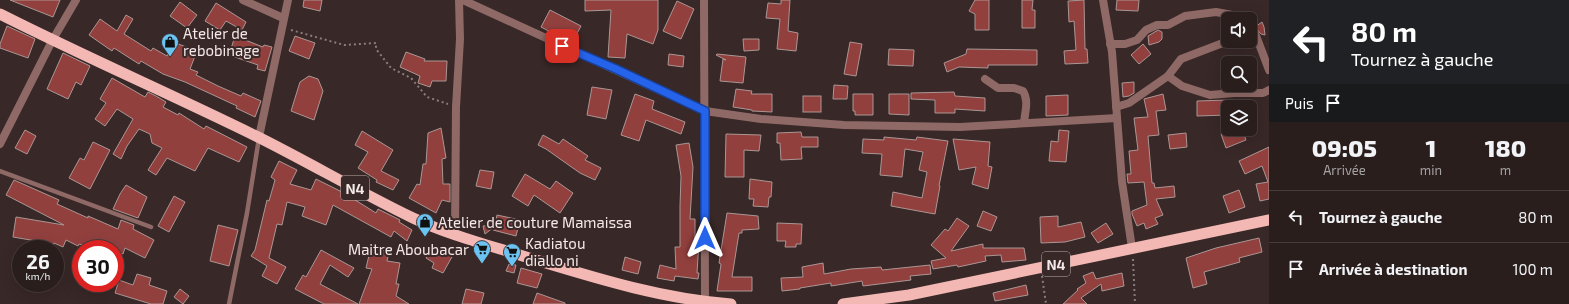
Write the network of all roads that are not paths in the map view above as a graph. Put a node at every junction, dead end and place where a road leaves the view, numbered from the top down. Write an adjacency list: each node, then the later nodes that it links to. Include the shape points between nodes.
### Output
1 (76, 0): 11 (street)
2 (243, 0): 10 (street)
3 (288, 0): 10 (street)
4 (459, 0): 28 (street)
5 (463, 0): 20 (street)
6 (704, 0): 20 (street)
7 (1103, 0): 13 (street)
8 (1221, 13): 13 (street, via 1185,16 1168,25 1146,30 1137,40 1125,44)
9 (0, 14): 11 (highway, N4)
10 (284, 18): 23 (street)
11 (52, 41): 23 (highway, N4); 24 (street)
12 (1257, 43): 15 (street)
13 (1110, 44): 19 (street)
14 (1221, 44): 16 (street, via 1181,59)
15 (1269, 70)
16 (1168, 76): 18 (street, via 1182,86 1210,95 1264,93); 19 (street, via 1129,103)
17 (985, 79): 22 (street, via 998,88 1023,91 1027,96)
18 (1269, 90)
19 (1116, 107): 21 (street)
20 (705, 111): 22 (street, via 761,119 844,125 960,127); 30 (street)
21 (1117, 118): 22 (street); 29 (street, via 1122,182)
22 (1024, 123)
23 (259, 137): 28 (highway, N4, via 414,218); 31 (lane, via 248,213)
24 (0, 144)
25 (0, 171): 27 (lane)
26 (1269, 220): 29 (highway, N4)
27 (151, 227)
28 (455, 235): 30 (highway, N4, via 585,275)
29 (1132, 248): 33 (highway, N4, via 909,295)
30 (705, 302): 32 (highway, N4)
31 (229, 304)
32 (730, 304)
33 (843, 304)

